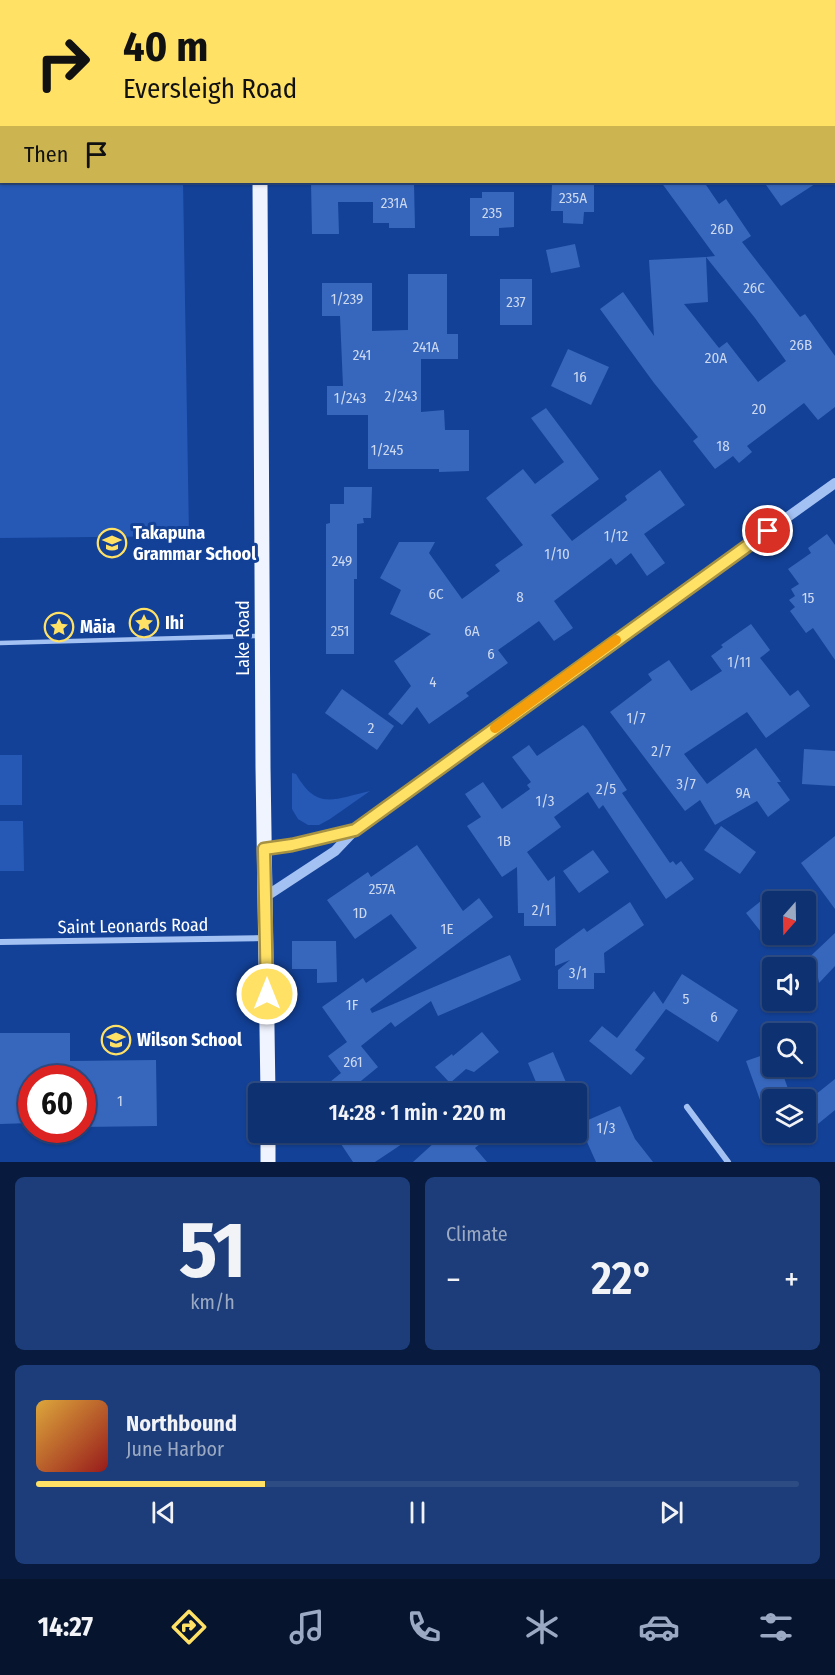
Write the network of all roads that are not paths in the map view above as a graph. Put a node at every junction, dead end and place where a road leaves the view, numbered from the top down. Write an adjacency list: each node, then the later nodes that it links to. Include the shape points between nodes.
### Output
1 (260, 183): 3 (main road, Lake Road)
2 (835, 483): 5 (street)
3 (262, 636): 4 (lane); 6 (main road, Lake Road)
4 (0, 643)
5 (355, 830): 6 (street); 7 (street, via 335,851)
6 (264, 849): 7 (main road, Lake Road)
7 (265, 897): 8 (main road, Lake Road)
8 (266, 938): 9 (street, Saint Leonards Road); 10 (main road, Lake Road)
9 (0, 942)
10 (267, 1083)
11 (687, 1107): 14 (street)
12 (268, 1143): 13 (main road)
13 (268, 1162)
14 (728, 1162)

